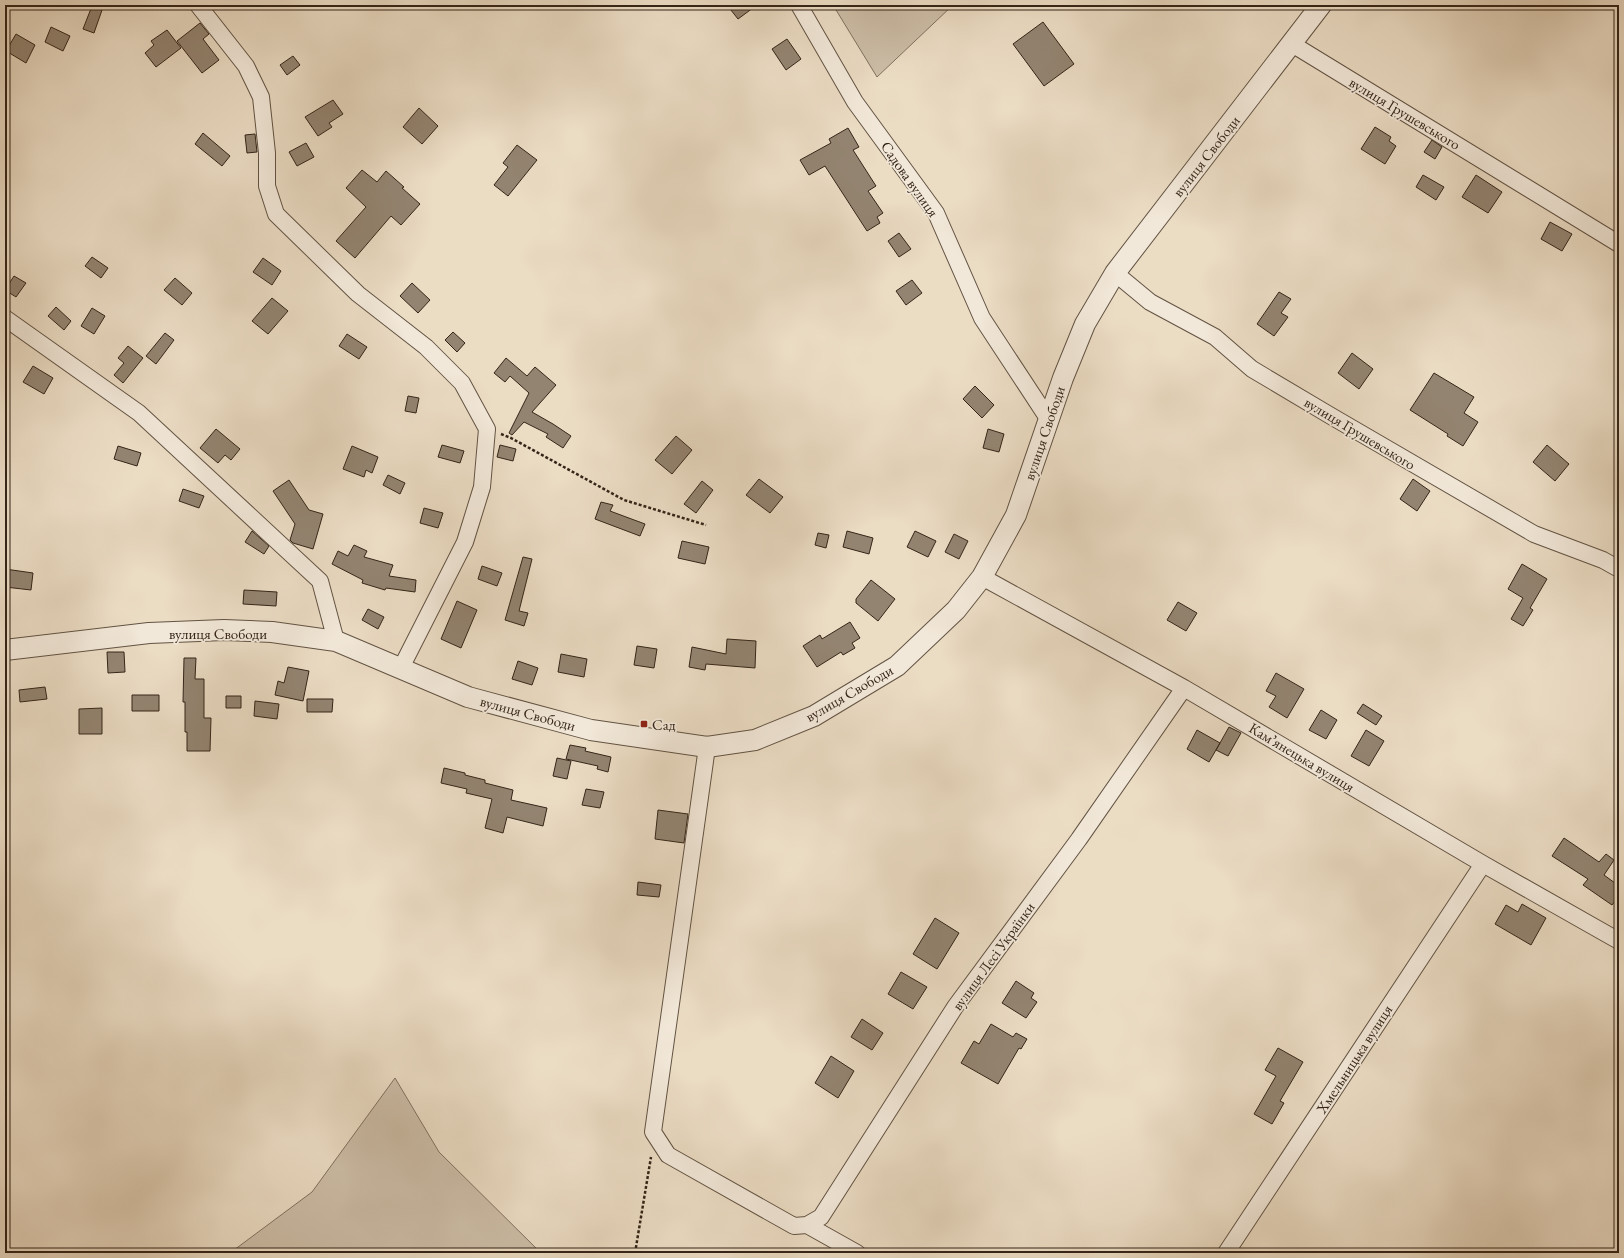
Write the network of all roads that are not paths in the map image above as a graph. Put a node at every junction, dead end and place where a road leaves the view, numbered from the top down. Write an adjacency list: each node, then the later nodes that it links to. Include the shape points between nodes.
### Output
1 (198, 5): 13 (street, via 246,66 261,96 267,153 267,186 276,214 358,294 426,347 462,383 487,429 482,487 465,542)
2 (799, 5): 8 (street, Садова вулиця, via 855,102 936,213 982,318)
3 (1321, 5): 4 (street, вулиця Свободи)
4 (1292, 44): 5 (street, вулиця Грушевського); 6 (street, вулиця Свободи)
5 (1619, 244)
6 (1115, 273): 8 (street, вулиця Свободи, via 1085,324); 9 (street, вулиця Грушевського, via 1150,302 1215,337 1252,369 1331,416 1534,534 1603,560)
7 (5, 318): 11 (street, via 139,413 320,581)
8 (1049, 420): 10 (street, вулиця Свободи, via 1016,515)
9 (1619, 569)
10 (982, 577): 14 (street, Камʼянецька вулиця); 15 (street, вулиця Свободи, via 956,610 897,666 814,716 755,740)
11 (336, 641): 12 (street, вулиця Свободи, via 272,632 224,630 149,633); 13 (street, вулиця Свободи)
12 (5, 650)
13 (401, 668): 15 (street, вулиця Свободи, via 468,697 591,730)
14 (1184, 688): 16 (street, Камʼянецька вулиця); 18 (street, вулиця Лесі Українки, via 1079,839 955,1007 821,1217)
15 (707, 747): 18 (street, via 653,1132 668,1155 794,1226)
16 (1483, 864): 17 (street, Камʼянецька вулиця); 20 (street, Хмельницька вулиця)
17 (1619, 941)
18 (806, 1225): 19 (street)
19 (857, 1253)
20 (1226, 1253)

